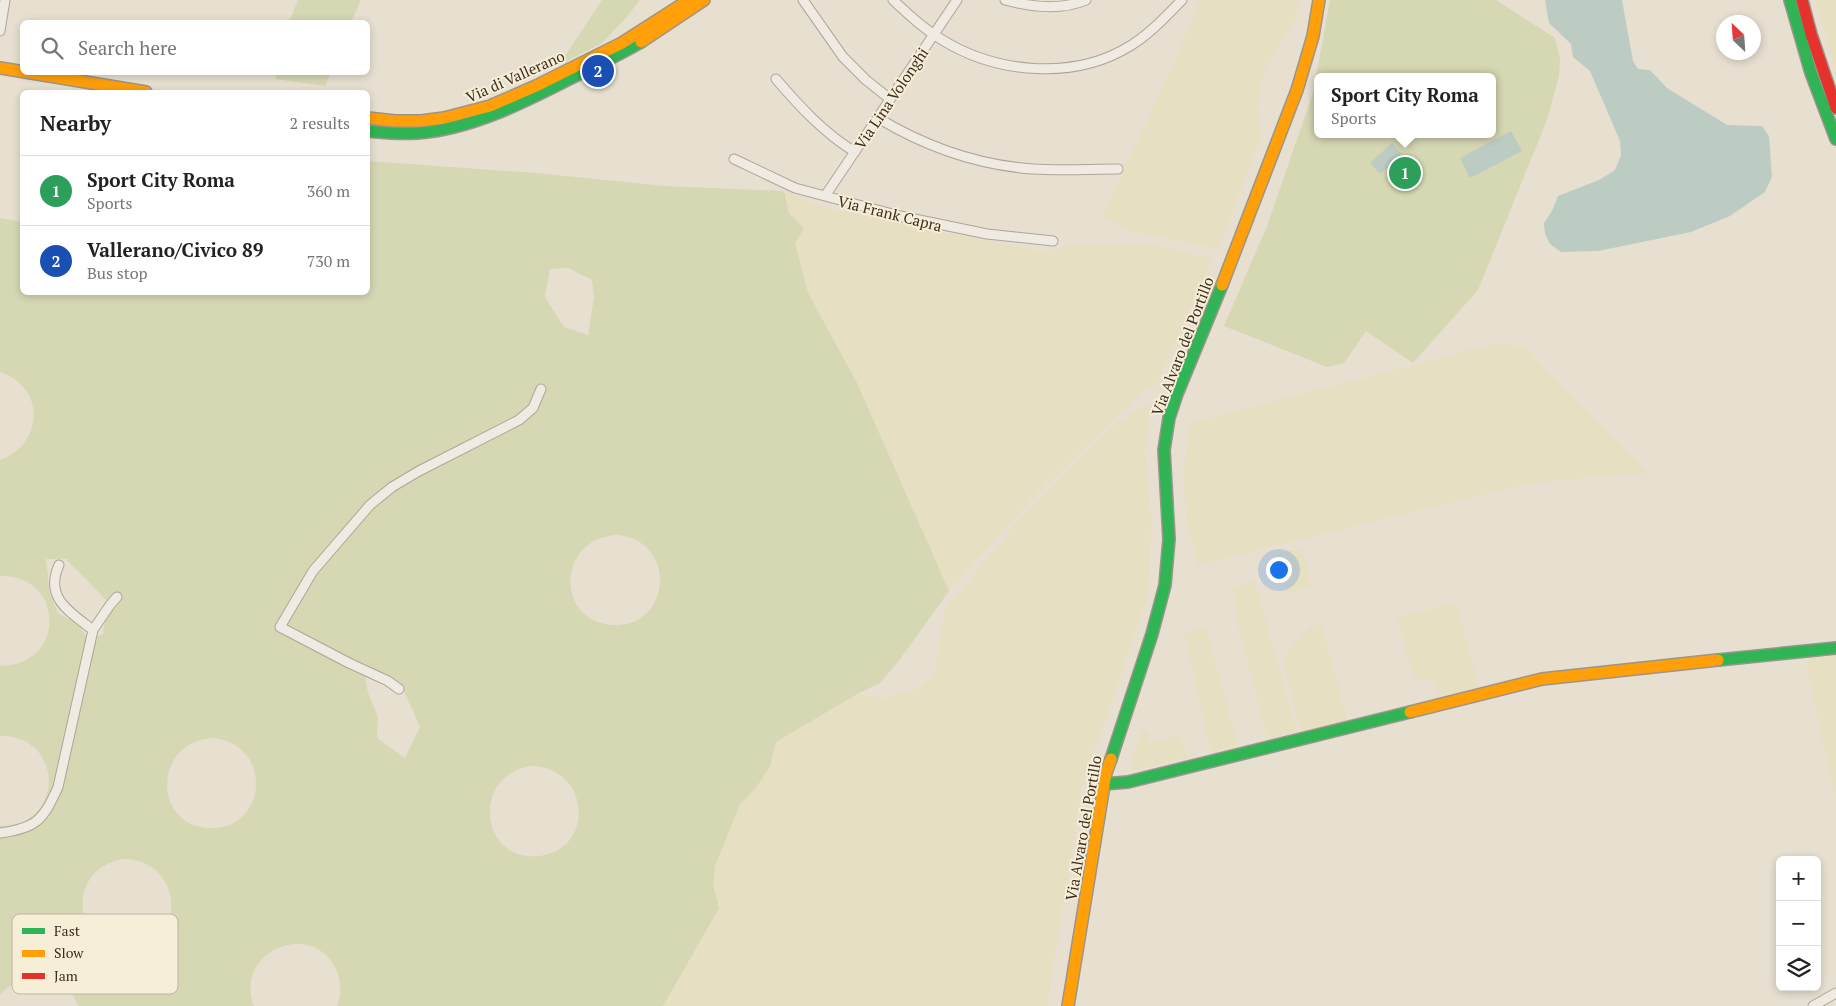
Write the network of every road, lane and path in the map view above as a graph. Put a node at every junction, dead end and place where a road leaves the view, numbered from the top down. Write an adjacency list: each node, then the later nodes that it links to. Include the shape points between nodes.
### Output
1 (5, 0): 13 (street)
2 (689, 0): 22 (street, Via di Vallerano, via 616,46 490,106 425,121)
3 (704, 0): 24 (street, Via di Vallerano, via 632,48 495,115 454,128 424,133 392,135)
4 (803, 0): 20 (street, via 843,57)
5 (894, 0): 14 (street)
6 (957, 0): 14 (street, Via Lina Volonghi)
7 (1005, 0): 8 (street, via 1049,7)
8 (1086, 0)
9 (1182, 0): 14 (street, via 1131,46 1103,59 1068,67 1034,68 1004,64 969,53)
10 (1319, 0): 37 (street, Via Alvaro del Portillo, via 1308,54 1282,131 1169,418 1163,461 1169,539 1165,585)
11 (1790, 0): 25 (street)
12 (1802, 0): 21 (street)
13 (0, 31)
14 (934, 35): 20 (street, Via Lina Volonghi)
15 (0, 68): 16 (street)
16 (20, 71)
17 (43, 75): 19 (street)
18 (776, 79): 26 (street, via 820,126)
19 (134, 90)
20 (890, 99): 23 (street, Via Lina Volonghi)
21 (1836, 108)
22 (370, 118)
23 (878, 118): 26 (street, Via Lina Volonghi); 28 (street, via 933,147 984,162 1035,169)
24 (370, 131)
25 (1836, 139)
26 (855, 152): 29 (street, Via Lina Volonghi)
27 (734, 159): 29 (street, Via Frank Capra, via 787,185)
28 (1118, 169)
29 (825, 196): 30 (street, Via Frank Capra, via 944,226)
30 (1053, 241)
31 (541, 389): 36 (street, via 533,408 519,420 419,470 370,505 314,571 280,627)
32 (59, 564): 34 (street, via 54,584 63,606)
33 (117, 597): 34 (street)
34 (93, 630): 38 (street, via 58,787 47,811 34,824)
35 (1836, 648): 37 (street, via 1527,682 1128,782)
36 (399, 689)
37 (1104, 784): 40 (street, Via Alvaro del Portillo)
38 (0, 833)
39 (1836, 993): 41 (street)
40 (1068, 1006)
41 (1813, 1006)

